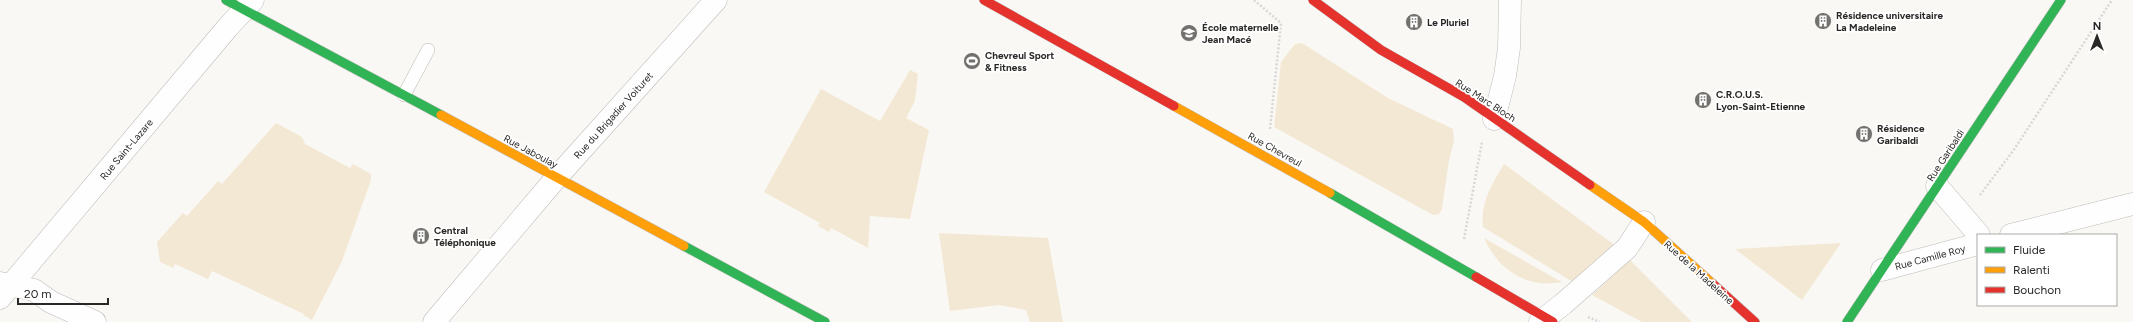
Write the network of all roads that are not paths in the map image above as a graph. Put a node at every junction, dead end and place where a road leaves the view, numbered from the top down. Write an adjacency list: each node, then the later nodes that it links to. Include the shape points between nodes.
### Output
1 (716, 0): 10 (street, Rue du Brigadier Voituret)
2 (984, 0): 19 (street, Rue Chevreul)
3 (1313, 0): 9 (street, Rue Marc Bloch, via 1382,50 1464,97)
4 (1510, 0): 9 (street, via 1509,48)
5 (2061, 0): 11 (street, Rue Garibaldi)
6 (241, 3): 8 (street, Rue Jaboulay); 18 (street, Rue Saint-Lazare)
7 (428, 50): 8 (lane)
8 (404, 95): 10 (street, Rue Jaboulay)
9 (1494, 118): 13 (street, Rue Marc Bloch)
10 (557, 177): 21 (street, Rue du Brigadier Voituret); 22 (street, Rue Jaboulay)
11 (1937, 186): 14 (street); 17 (street, Rue Garibaldi)
12 (2133, 204): 15 (street)
13 (1644, 222): 19 (street, via 1627,248); 23 (street, Rue de la Madeleine)
14 (1978, 234)
15 (2015, 234)
16 (1977, 244): 17 (street, Rue Camille Roy)
17 (1882, 270): 24 (street, Rue Garibaldi)
18 (3, 289): 20 (street, via 34,290 51,302)
19 (1550, 316)
20 (96, 322)
21 (434, 322)
22 (825, 322)
23 (1755, 322)
24 (1848, 322)

